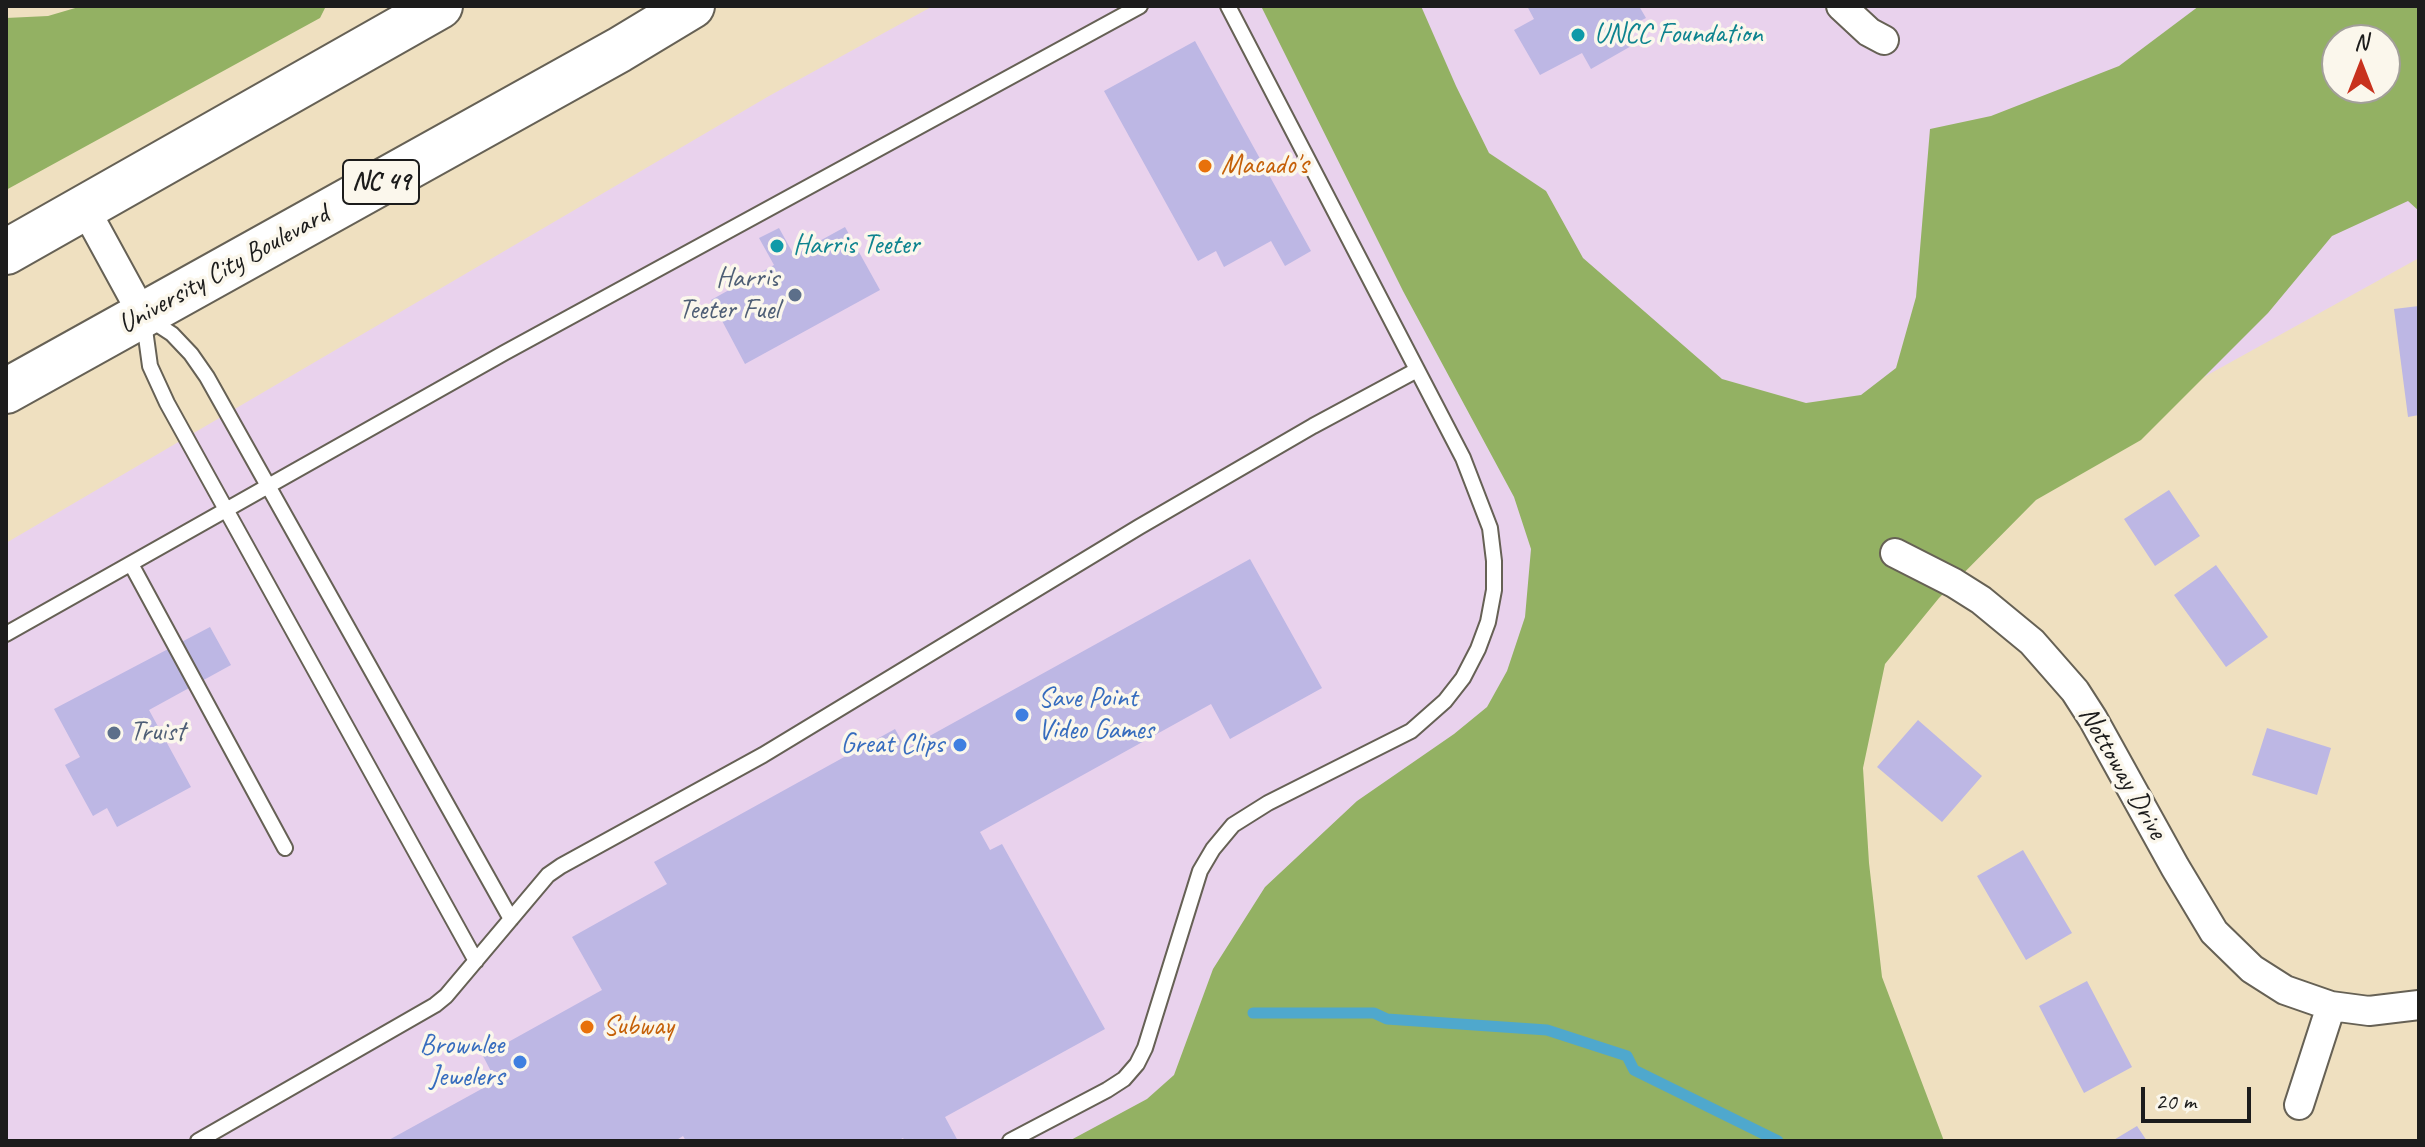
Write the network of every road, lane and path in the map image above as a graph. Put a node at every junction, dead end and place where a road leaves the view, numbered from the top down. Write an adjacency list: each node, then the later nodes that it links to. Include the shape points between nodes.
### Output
1 (692, 6): 9 (main road, University City Boulevard / NC 49)
2 (1140, 6): 12 (lane)
3 (1228, 6): 10 (lane)
4 (1841, 6): 6 (street)
5 (431, 8): 7 (main road)
6 (1884, 40)
7 (84, 207): 8 (main road); 9 (street)
8 (6, 252)
9 (143, 315): 11 (main road, University City Boulevard / NC 49); 12 (lane, via 191,354); 13 (lane, via 156,383)
10 (1417, 370): 18 (lane, via 1139,527 774,749 561,866); 24 (lane, via 1463,458 1490,528 1494,590 1488,622 1463,678 1411,731 1233,825 1200,871 1137,1064 1107,1090)
11 (6, 391)
12 (268, 487): 13 (lane); 18 (lane)
13 (226, 511): 15 (lane); 19 (lane)
14 (1895, 553): 21 (street, Nottoway Drive, via 1972,594 2032,642 2093,719 2214,932 2252,969 2285,990)
15 (131, 564): 16 (lane); 17 (lane)
16 (6, 634)
17 (285, 848)
18 (511, 919): 19 (lane)
19 (476, 961): 23 (lane, via 435,1005)
20 (2419, 1005): 21 (street, Nottoway Drive, via 2369,1011)
21 (2331, 1006): 22 (street)
22 (2299, 1105)
23 (198, 1141)
24 (1010, 1141)

